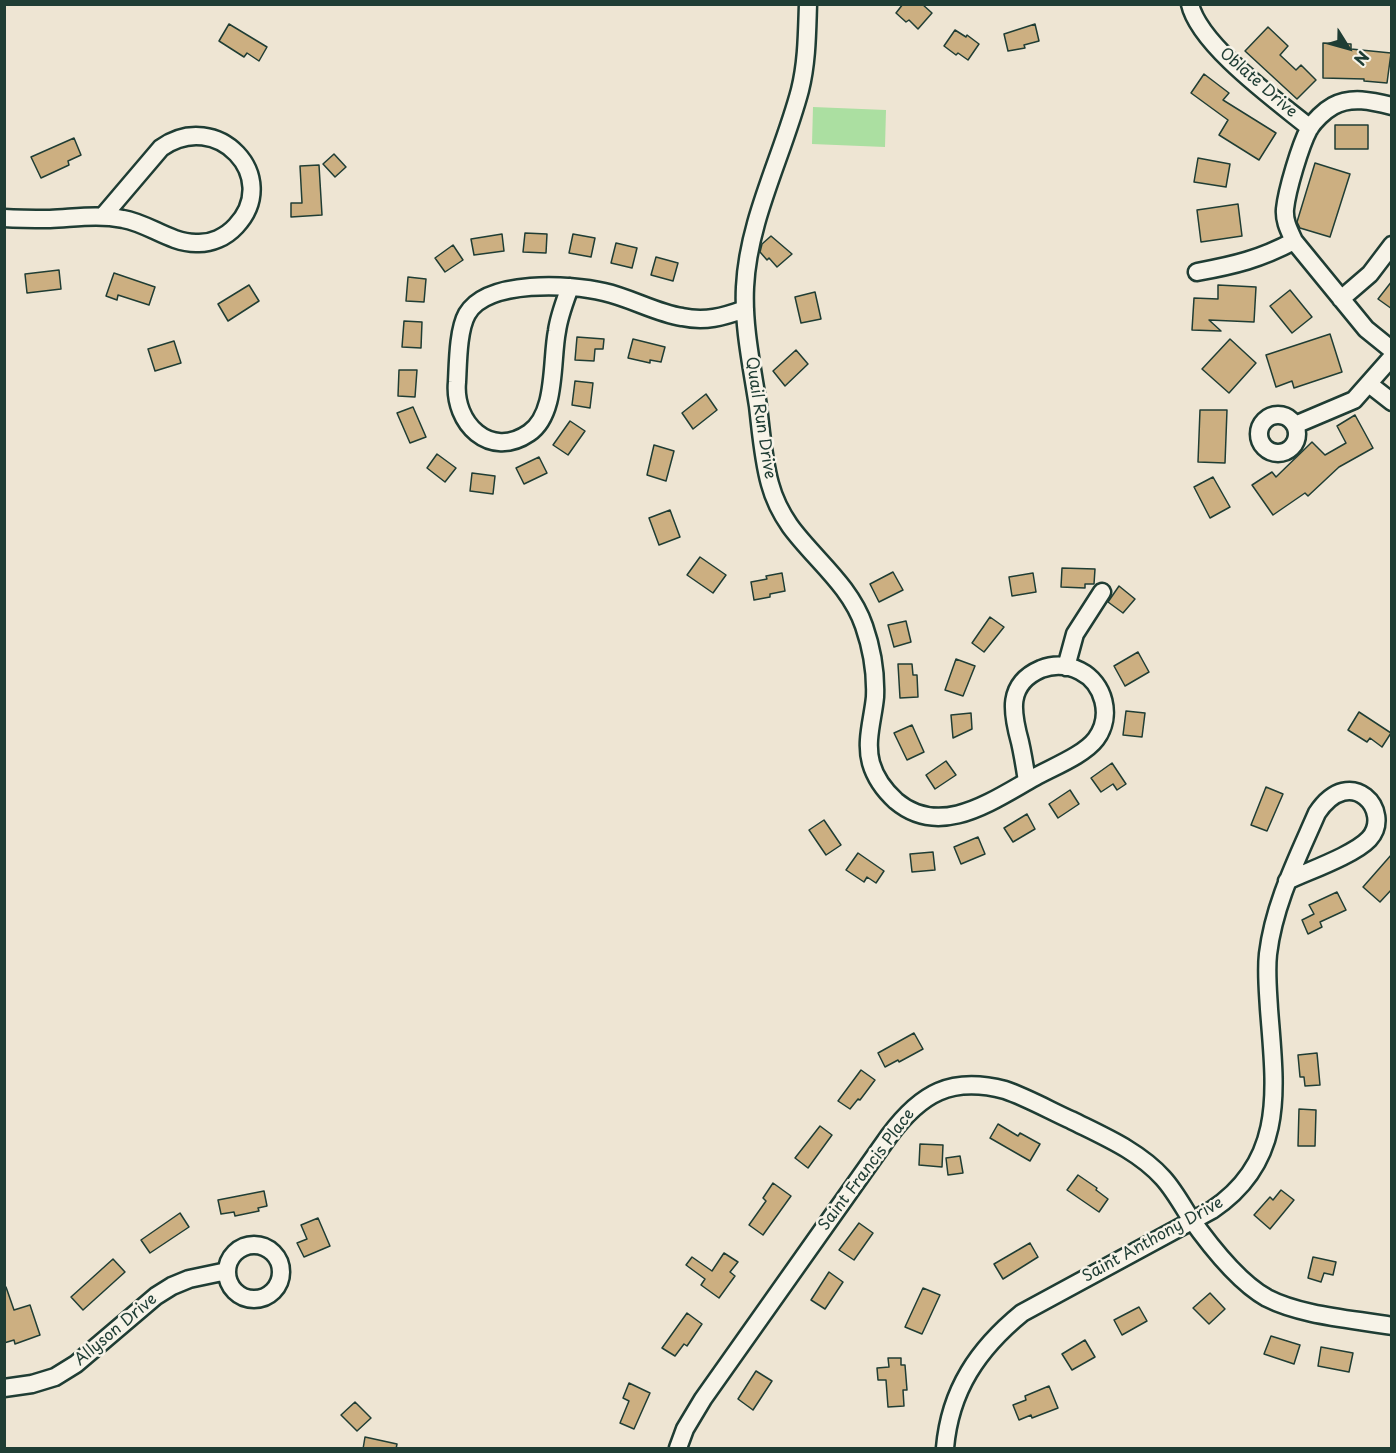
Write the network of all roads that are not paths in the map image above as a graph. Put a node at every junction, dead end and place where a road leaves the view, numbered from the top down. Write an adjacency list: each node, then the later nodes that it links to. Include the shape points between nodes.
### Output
1 (808, 4): 12 (street, Quail Run Drive, via 800,91 753,238)
2 (1190, 4): 4 (street, Oblate Drive, via 1208,38 1226,59)
3 (1392, 106): 4 (street, Oblate Drive, via 1365,100 1342,102 1324,112)
4 (1310, 128): 7 (street, Oblate Drive, via 1289,187 1285,211)
5 (104, 216): 5 (street, via 145,225 180,241 198,244 215,240 237,226 246,211 251,194 249,176 242,159 229,146 213,137 186,136 161,148); 6 (street)
6 (4, 218)
7 (1294, 240): 9 (street, via 1239,265); 11 (street, Oblate Drive)
8 (1392, 245): 11 (street, via 1370,274)
9 (1197, 272)
10 (570, 287): 10 (street, via 499,292 476,304 467,314 456,392 464,420 479,435 500,442 515,440 530,433 545,414 556,331); 12 (street, via 606,292 681,317 719,318)
11 (1341, 299): 13 (street, Oblate Drive, via 1366,329)
12 (745, 309): 20 (street, Quail Run Drive, via 773,494 790,525 847,593 868,636 875,684 868,749 878,779 898,803 935,818 948,818 980,807)
13 (1392, 350)
14 (1392, 357): 15 (street)
15 (1369, 384): 16 (street); 17 (street, via 1350,403)
16 (1392, 402)
17 (1295, 425)
18 (1102, 592): 19 (street, via 1075,634)
19 (1066, 667): 20 (street, via 1055,666 1034,673 1015,697 1013,720); 20 (street, Quail Run Drive, via 1084,673 1099,689 1105,711 1103,726 1085,750)
20 (1027, 782)
21 (1287, 881): 21 (street, Saint Anthony Drive, via 1354,850 1371,837 1377,820 1371,802 1347,790 1330,796 1317,813); 22 (street, Saint Anthony Drive, via 1268,955 1275,1092 1271,1127 1257,1161 1236,1192)
22 (1193, 1221): 24 (street, Saint Francis Place, via 1235,1270 1267,1297 1311,1312); 26 (street, Saint Francis Place, via 1152,1167 1115,1142 1021,1096 971,1084 951,1086 932,1094 915,1105 889,1136 703,1400); 27 (street, Saint Anthony Drive, via 1022,1313 998,1333 969,1371 951,1414)
23 (227, 1271): 25 (street, Allyson Drive, via 172,1286 55,1377)
24 (1392, 1326)
25 (4, 1388)
26 (678, 1449)
27 (945, 1449)

